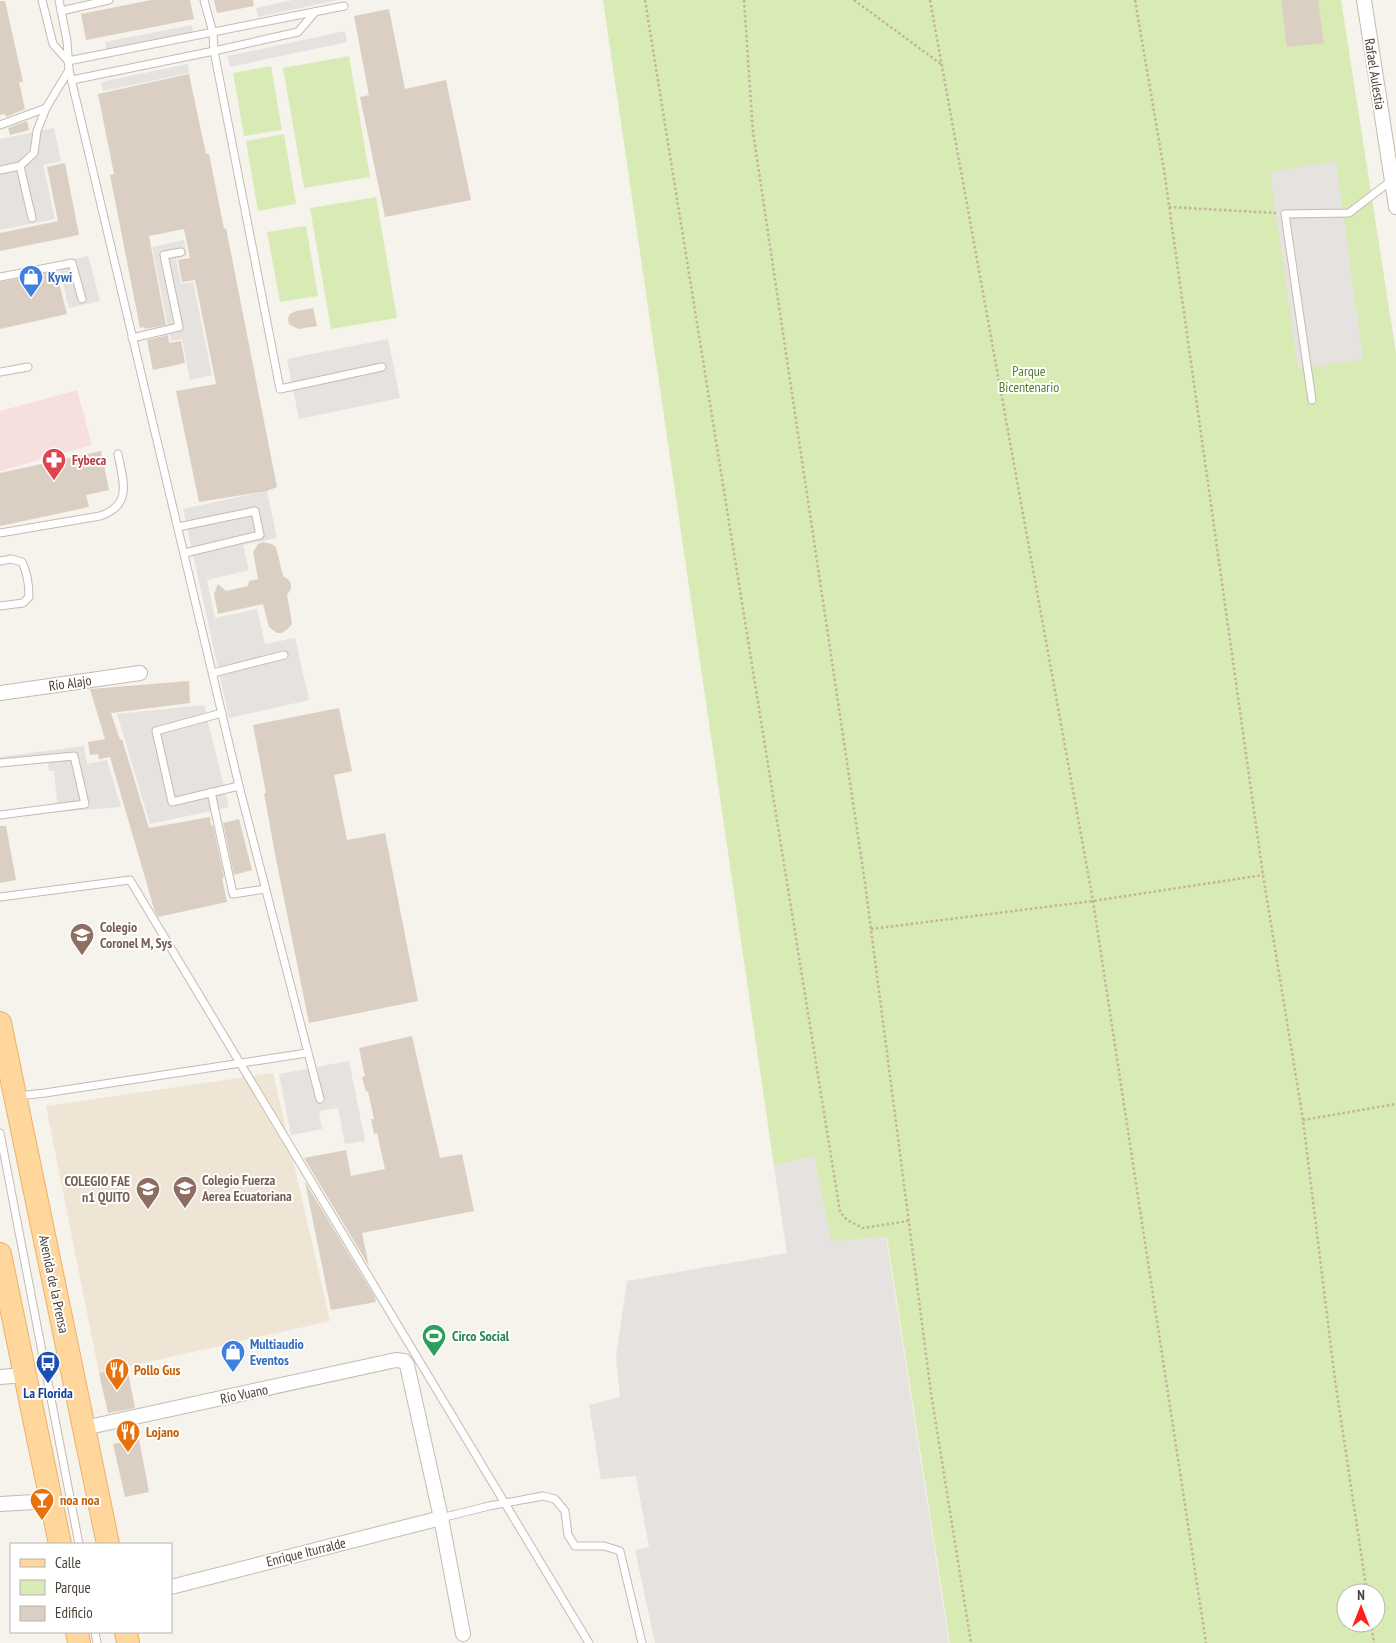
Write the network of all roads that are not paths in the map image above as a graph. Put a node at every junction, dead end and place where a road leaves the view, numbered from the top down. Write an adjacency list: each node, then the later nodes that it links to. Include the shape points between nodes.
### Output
1 (42, 0): 11 (lane, via 51,40)
2 (59, 0): 7 (lane)
3 (109, 0): 7 (lane)
4 (204, 0): 9 (lane)
5 (1364, 0): 18 (street, Rafael Aulestia)
6 (344, 6): 8 (lane)
7 (61, 11): 11 (lane)
8 (316, 12): 9 (lane); 10 (lane, via 298,32)
9 (213, 33): 10 (lane); 11 (lane)
10 (214, 51): 13 (lane); 26 (lane, via 280,389)
11 (68, 61): 12 (lane)
12 (70, 70): 13 (lane); 14 (lane)
13 (72, 80): 24 (lane)
14 (46, 108): 15 (lane); 16 (lane, via 34,153)
15 (0, 125)
16 (20, 166): 17 (lane); 20 (lane)
17 (0, 170)
18 (1394, 180): 19 (street, Rafael Aulestia); 28 (lane, via 1349,213 1285,214)
19 (1396, 207)
20 (32, 218)
21 (181, 252): 24 (lane, via 164,255 178,327)
22 (0, 277): 23 (lane, via 72,263)
23 (82, 299)
24 (132, 338): 30 (lane)
25 (28, 367): 27 (lane)
26 (382, 367)
27 (0, 372)
28 (1312, 400)
29 (118, 454): 31 (lane, via 124,485 117,508 100,516)
30 (178, 527): 32 (lane); 32 (lane, via 255,511 260,535)
31 (0, 533)
32 (185, 554): 37 (lane)
33 (0, 561): 34 (lane, via 22,562 29,597 23,603)
34 (0, 606)
35 (284, 655): 37 (lane)
36 (140, 673): 38 (street, Río Alajo)
37 (213, 673): 39 (lane)
38 (0, 693)
39 (222, 712): 41 (lane); 42 (lane, via 156,731 172,802)
40 (0, 763): 43 (lane, via 74,756 85,804)
41 (239, 786): 42 (lane); 44 (lane)
42 (211, 792): 44 (lane, via 234,894)
43 (0, 815)
44 (266, 889): 47 (lane)
45 (0, 897): 63 (lane, via 130,880)
46 (0, 1024): 48 (main road, Avenida de la Prensa)
47 (307, 1053): 48 (lane); 49 (lane)
48 (14, 1096): 54 (main road, Avenida de la Prensa)
49 (320, 1099)
50 (0, 1133): 59 (lane)
51 (0, 1254): 52 (main road)
52 (25, 1376): 53 (street); 55 (main road)
53 (0, 1377)
54 (84, 1428): 57 (street, Río Vuano, via 396,1360 404,1361); 60 (main road, Avenida de la Prensa)
55 (51, 1502): 56 (street); 58 (main road)
56 (0, 1504)
57 (440, 1518): 61 (street, Enrique Iturralde); 62 (street); 64 (lane, via 543,1496 555,1499 565,1511 568,1535 575,1546 604,1546 620,1551)
58 (60, 1543)
59 (79, 1543)
60 (108, 1543)
61 (172, 1587)
62 (463, 1634)
63 (589, 1643)
64 (642, 1643)

